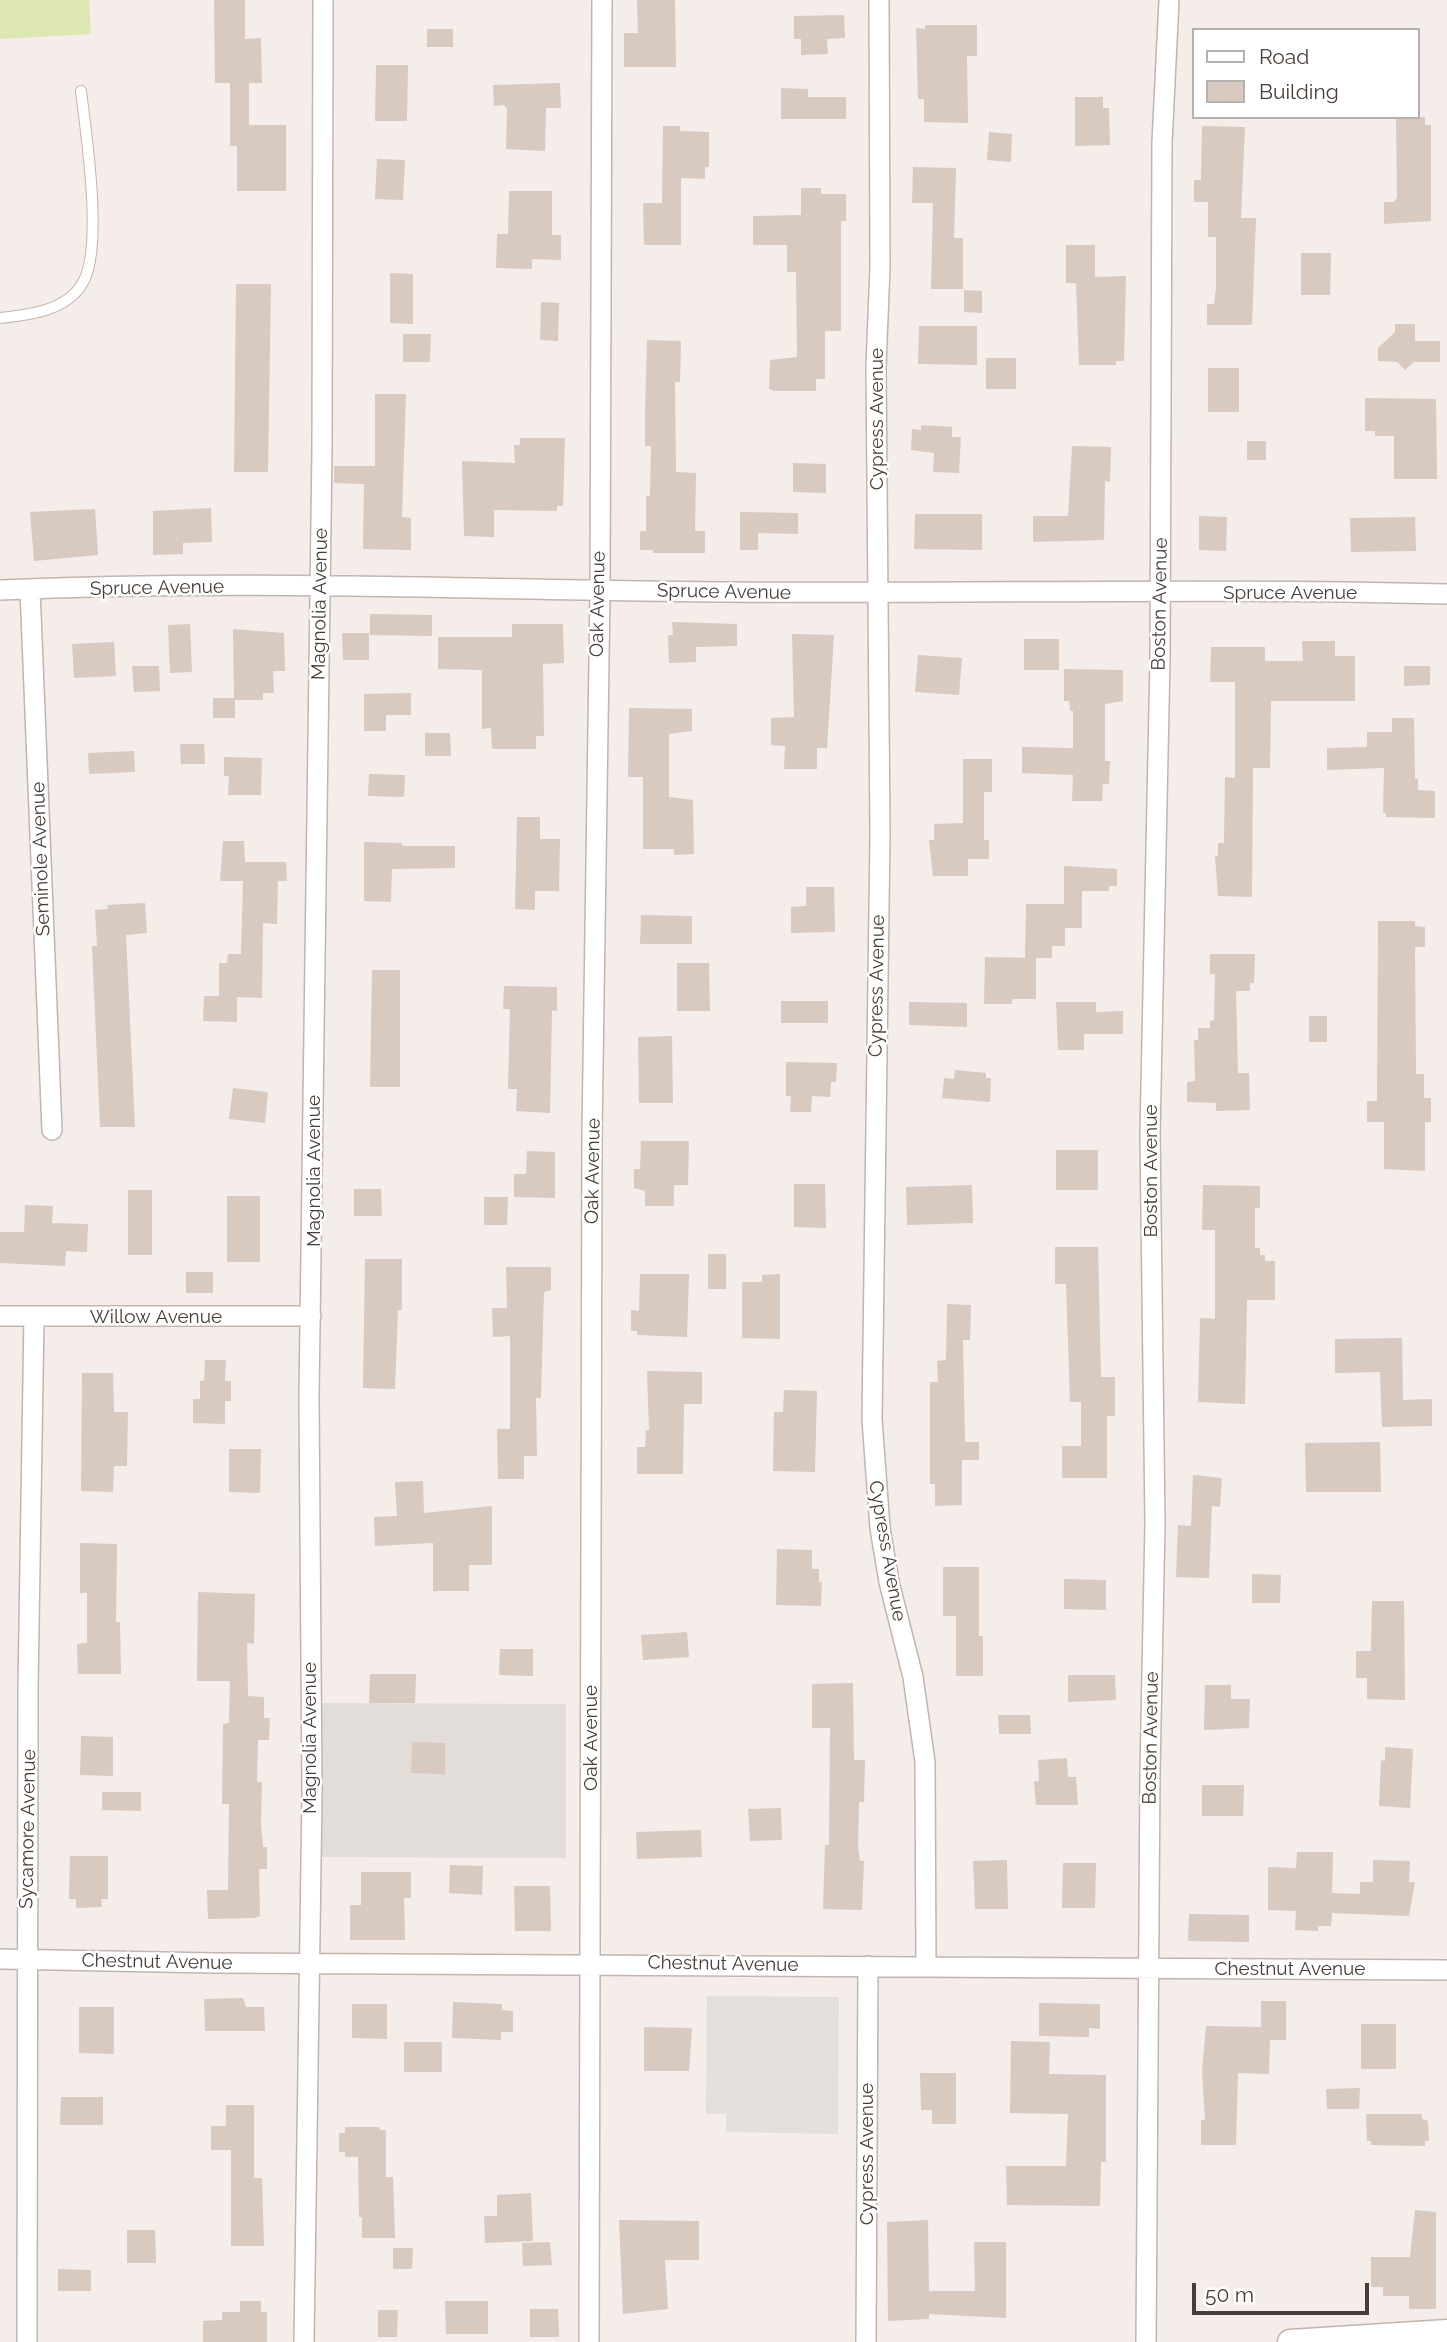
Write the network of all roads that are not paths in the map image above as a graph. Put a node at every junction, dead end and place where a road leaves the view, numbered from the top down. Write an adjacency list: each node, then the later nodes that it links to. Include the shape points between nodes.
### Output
1 (323, 0): 7 (street, Magnolia Avenue)
2 (602, 0): 10 (street, Oak Avenue)
3 (879, 0): 12 (street, Cypress Avenue)
4 (1169, 0): 11 (street, Boston Avenue, via 1162,143)
5 (81, 91): 6 (lane, via 91,176 91,260 82,285 63,303 30,315)
6 (0, 318)
7 (319, 586): 8 (street, Spruce Avenue); 10 (street, Spruce Avenue); 17 (street, Magnolia Avenue)
8 (30, 589): 9 (street, Spruce Avenue); 14 (street, Seminole Avenue)
9 (0, 590)
10 (600, 591): 12 (street, Spruce Avenue); 21 (street, Oak Avenue)
11 (1160, 592): 12 (street, Spruce Avenue); 13 (street, Spruce Avenue); 24 (street, Boston Avenue, via 1150,1133 1155,1523)
12 (879, 593): 23 (street, Cypress Avenue, via 873,1446 880,1528 913,1677 925,1762)
13 (1447, 594)
14 (52, 1130)
15 (0, 1316): 16 (street, Willow Avenue)
16 (34, 1316): 17 (street, Willow Avenue); 19 (street, Sycamore Avenue)
17 (311, 1316): 20 (street, Magnolia Avenue, via 312,1794)
18 (0, 1959): 19 (street, Chestnut Avenue)
19 (27, 1959): 20 (street, Chestnut Avenue); 28 (street, Sycamore Avenue)
20 (307, 1963): 21 (street, Chestnut Avenue); 29 (street, Magnolia Avenue)
21 (588, 1963): 22 (street, Chestnut Avenue); 30 (street, Oak Avenue)
22 (868, 1966): 23 (street, Chestnut Avenue); 31 (street, Cypress Avenue)
23 (926, 1966): 24 (street, Chestnut Avenue)
24 (1150, 1969): 25 (street, Chestnut Avenue); 32 (street, Boston Avenue)
25 (1447, 1969)
26 (1447, 2332): 27 (street)
27 (1401, 2339): 33 (street)
28 (27, 2342)
29 (304, 2342)
30 (589, 2342)
31 (866, 2342)
32 (1146, 2342)
33 (1290, 2342)

